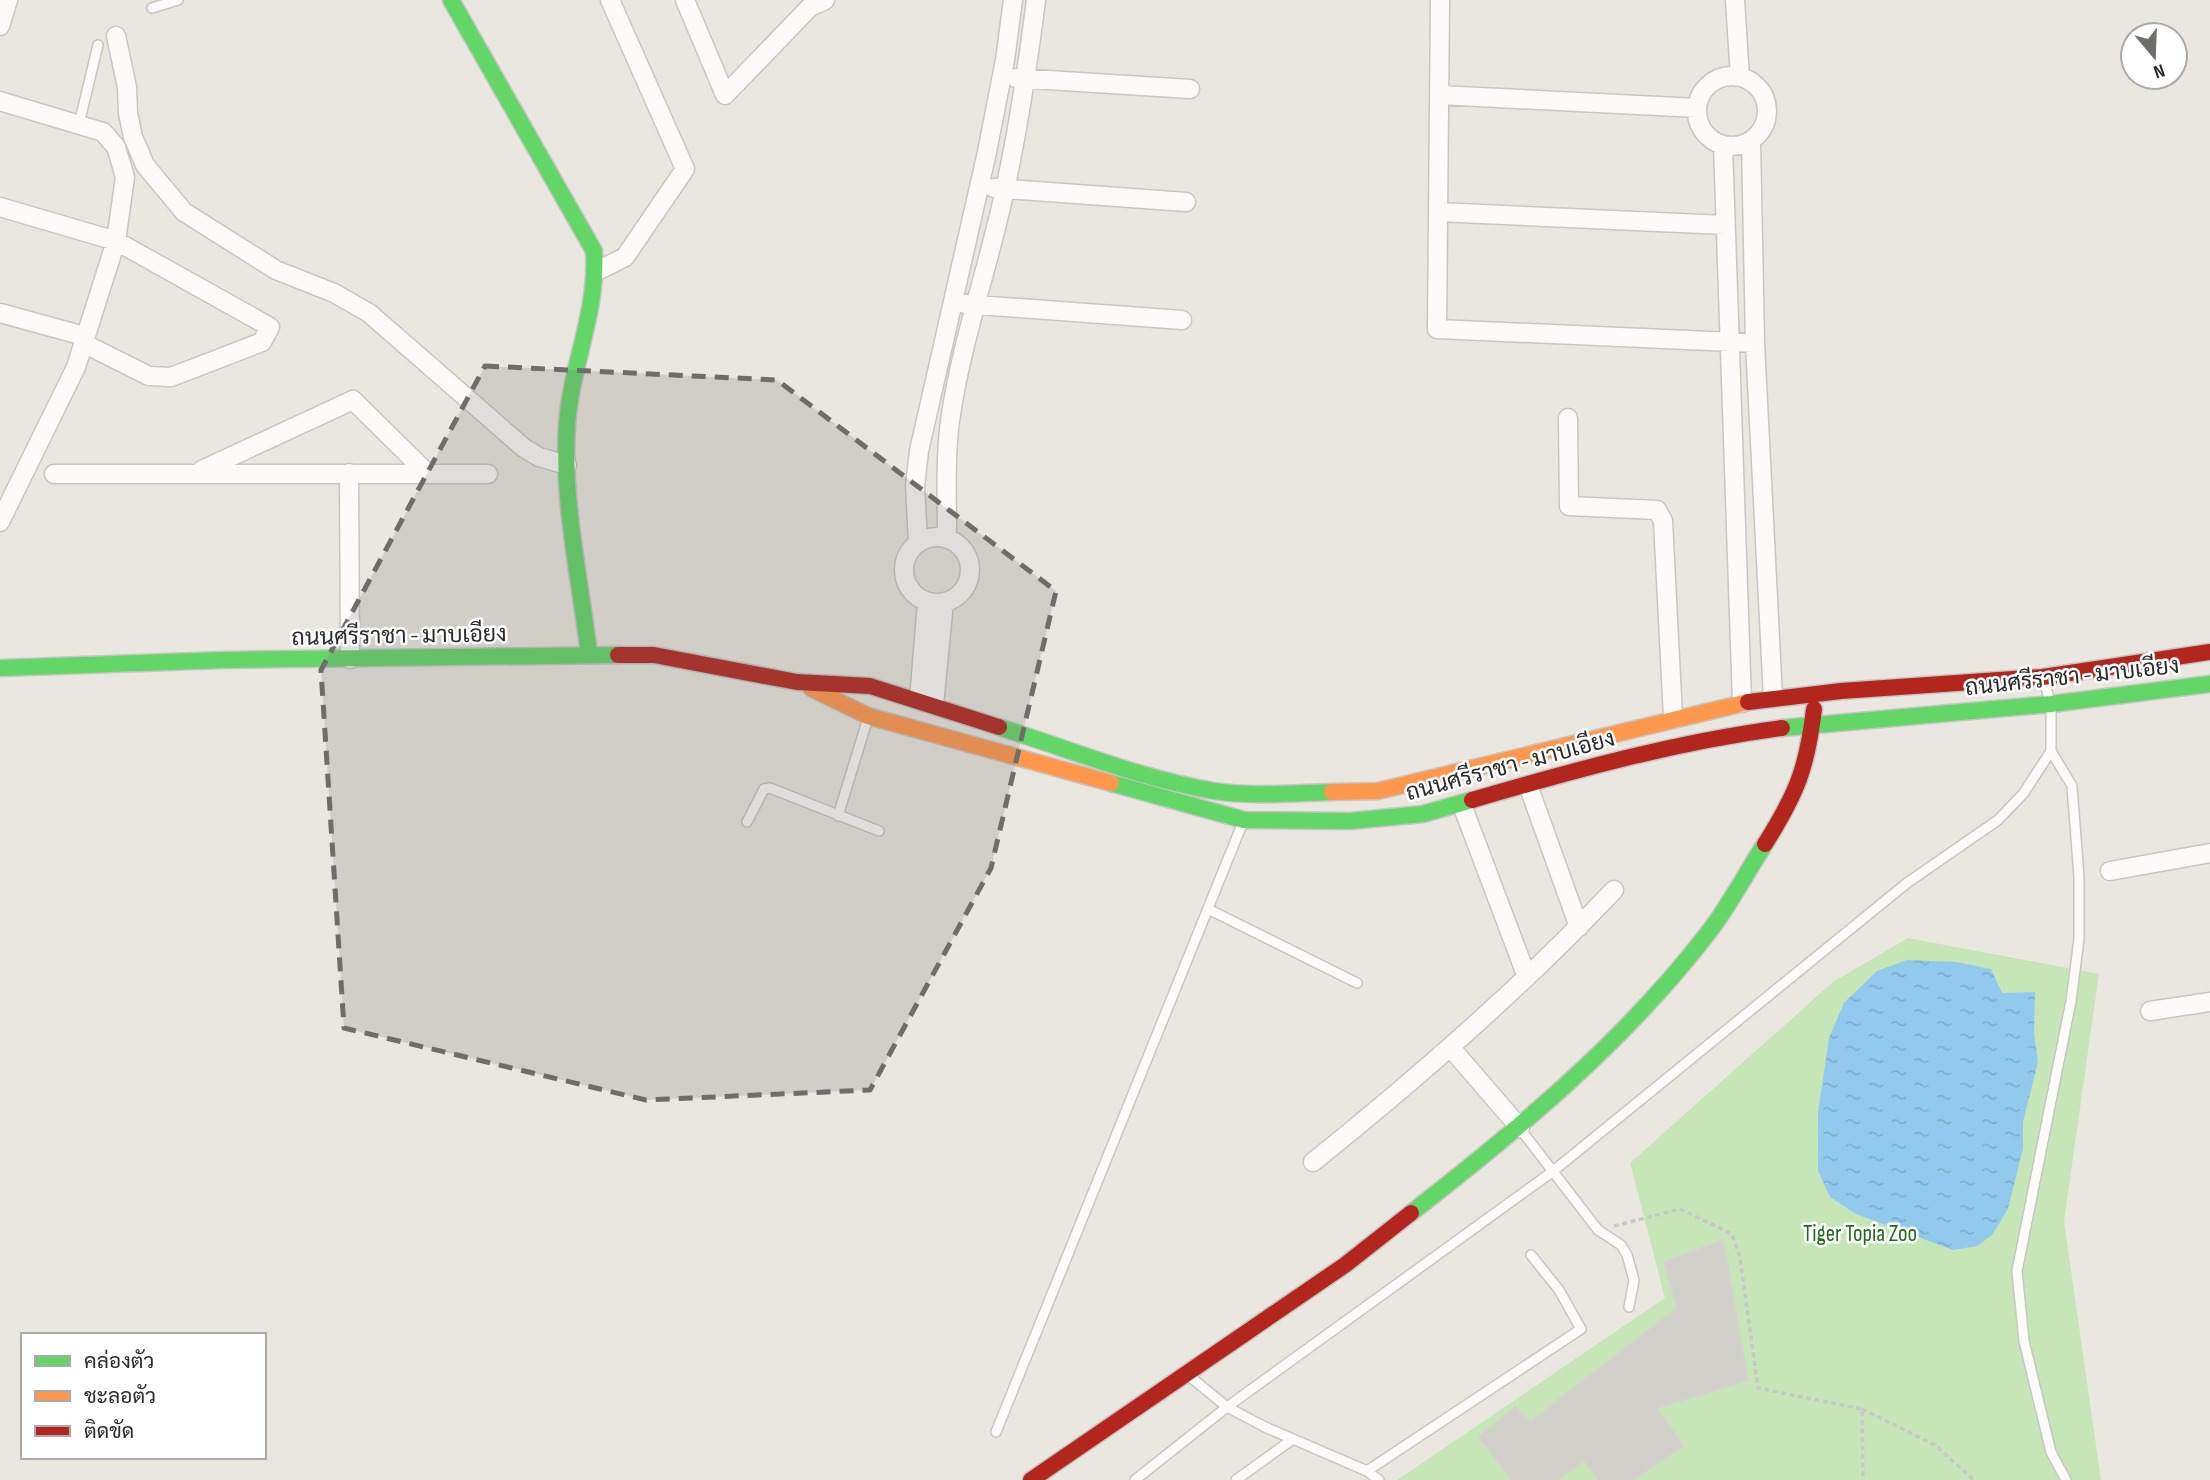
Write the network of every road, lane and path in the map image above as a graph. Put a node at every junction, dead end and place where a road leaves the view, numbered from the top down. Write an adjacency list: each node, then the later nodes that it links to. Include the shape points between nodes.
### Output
1 (8, 0): 12 (street)
2 (178, 0): 11 (lane)
3 (451, 0): 32 (main road, via 594,251)
4 (610, 0): 32 (street, via 685,169 625,257)
5 (685, 0): 10 (street, via 725,95)
6 (1013, 0): 15 (street)
7 (1036, 0): 17 (street)
8 (1440, 0): 19 (street)
9 (1735, 0): 16 (street)
10 (814, 2)
11 (152, 8)
12 (0, 26)
13 (116, 36): 41 (street, via 133,137 145,165 184,212 276,270 369,313 524,448)
14 (98, 45): 22 (lane)
15 (1002, 76): 17 (street); 25 (street)
16 (1740, 77): 21 (street, via 1710,84); 23 (street, via 1760,90 1766,100 1766,122)
17 (1026, 79): 18 (street); 26 (street)
18 (1190, 89)
19 (1440, 95): 21 (street); 29 (street)
20 (0, 101): 22 (street)
21 (1697, 108): 24 (street, via 1706,135)
22 (79, 124): 31 (street, via 103,132 121,158 125,177)
23 (1751, 141): 24 (street); 39 (street)
24 (1723, 145): 30 (street)
25 (980, 186): 26 (street); 33 (street)
26 (1005, 190): 27 (street); 34 (street)
27 (1186, 202)
28 (0, 207): 31 (street)
29 (1438, 212): 30 (street); 38 (street, via 1437,329)
30 (1725, 225): 38 (street)
31 (116, 241): 37 (street); 37 (street, via 270,327 262,342 171,377 149,376)
32 (597, 271): 41 (main road, via 575,372)
33 (952, 302): 34 (street); 42 (street)
34 (975, 304): 36 (street); 43 (street, via 950,420)
35 (0, 313): 37 (street)
36 (1182, 320)
37 (83, 339): 49 (street, via 76,367)
38 (1729, 342): 39 (street); 63 (street)
39 (1755, 343): 61 (street)
40 (1569, 418): 66 (street, via 1569,506 1657,510 1663,521)
41 (567, 466): 54 (main road)
42 (918, 466): 43 (street); 51 (street)
43 (946, 466): 50 (street)
44 (426, 472): 45 (street, via 353,400); 46 (street); 48 (street)
45 (195, 473): 46 (street); 47 (street)
46 (349, 473): 55 (street)
47 (54, 474)
48 (488, 474)
49 (0, 522)
50 (947, 538): 51 (street, via 928,537); 52 (street, via 964,549 970,568 965,588)
51 (918, 542): 52 (street, via 905,559 905,580 916,597)
52 (936, 602): 62 (street)
53 (2210, 652): 57 (main road, ถนนศรีราชา - มาบเอียง)
54 (589, 654): 55 (main road, ถนนศรีราชา - มาบเอียง); 58 (main road, ถนนศรีราชา - มาบเอียง, via 654,655)
55 (350, 659): 56 (main road, ถนนศรีราชา - มาบเอียง)
56 (0, 668)
57 (2043, 677): 60 (main road, ถนนศรีราชา - มาบเอียง); 64 (lane)
58 (797, 682): 62 (main road, ถนนศรีราชา - มาบเอียง, via 870,686); 65 (main road, ถนนศรีราชา - มาบเอียง)
59 (2210, 684): 64 (main road, ถนนศรีราชา - มาบเอียง)
60 (1816, 694): 61 (main road, ถนนศรีราชา - มาบเอียง); 67 (main road)
61 (1773, 698): 63 (main road, ถนนศรีราชา - มาบเอียง)
62 (926, 703): 66 (main road, ถนนศรีราชา - มาบเอียง, via 1163,779 1254,794 1378,791); 68 (main road)
63 (1742, 703): 66 (main road, ถนนศรีราชา - มาบเอียง)
64 (2051, 704): 67 (main road, ถนนศรีราชา - มาบเอียง); 69 (lane)
65 (868, 716): 68 (main road, ถนนศรีราชา - มาบเอียง); 72 (lane)
66 (1673, 717)
67 (1812, 724): 70 (main road, ถนนศรีราชา - มาบเอียง, via 1673,745); 86 (main road, via 1809,754 1791,802 1709,932 1629,1026)
68 (921, 729): 73 (main road, ถนนศรีราชา - มาบเอียง)
69 (2052, 751): 88 (lane, via 2023,794 1998,820 1907,883); 104 (lane, via 2072,786 2079,939 2071,1001 2017,1271 2024,1341 2051,1452)
70 (1528, 785): 71 (main road, ถนนศรีราชา - มาบเอียง); 80 (street)
71 (1462, 805): 73 (main road, ถนนศรีราชา - มาบเอียง, via 1384,819); 81 (street)
72 (838, 816): 74 (lane, via 767,788); 75 (lane)
73 (1244, 820): 79 (lane)
74 (747, 822)
75 (879, 831)
76 (2210, 853): 77 (street)
77 (2110, 871)
78 (1614, 890): 80 (street)
79 (1208, 909): 82 (lane); 95 (lane)
80 (1579, 927): 81 (street)
81 (1527, 977): 85 (street)
82 (1357, 983)
83 (2210, 1002): 84 (street)
84 (2150, 1011)
85 (1451, 1048): 86 (street); 87 (street)
86 (1520, 1128): 88 (lane); 92 (main road, via 1345,1265)
87 (1313, 1163)
88 (1552, 1171): 89 (lane); 93 (lane)
89 (1598, 1230): 91 (lane, via 1628,1255 1634,1280); 94 (path, via 1680,1209 1732,1234 1740,1258 1758,1388)
90 (1531, 1255): 97 (lane, via 1559,1290 1581,1329)
91 (1629, 1307)
92 (1188, 1374): 93 (lane); 98 (main road)
93 (1227, 1407): 96 (lane); 99 (lane)
94 (1862, 1409): 102 (path); 103 (path, via 1935,1445)
95 (996, 1432)
96 (1293, 1439): 97 (lane); 100 (lane)
97 (1367, 1471): 101 (lane)
98 (1031, 1480)
99 (1135, 1480)
100 (1236, 1480)
101 (1379, 1480)
102 (1863, 1480)
103 (1974, 1480)
104 (2066, 1480)

